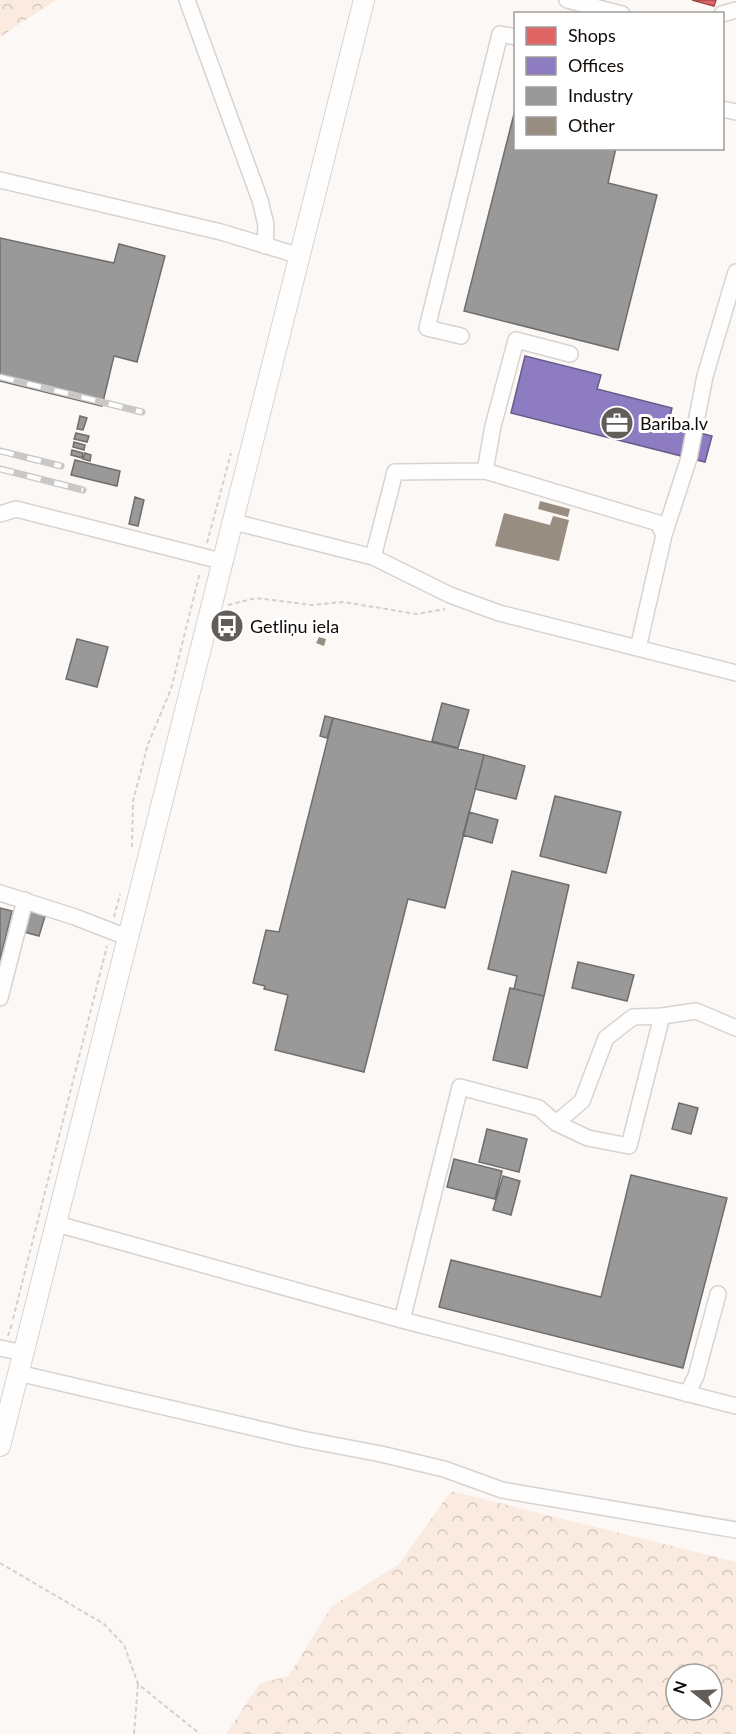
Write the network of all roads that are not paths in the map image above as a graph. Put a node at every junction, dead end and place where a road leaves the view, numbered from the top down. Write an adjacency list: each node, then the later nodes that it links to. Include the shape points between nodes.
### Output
1 (187, 0): 7 (street, via 260,200 266,225)
2 (364, 0): 8 (main road)
3 (567, 0): 4 (street)
4 (614, 12)
5 (514, 38): 10 (street, via 500,34 427,328)
6 (0, 180): 7 (street)
7 (265, 246): 8 (street)
8 (300, 256): 14 (main road)
9 (736, 272): 15 (street, via 705,376 689,458)
10 (461, 336)
11 (570, 354): 12 (street, via 516,340)
12 (485, 471): 15 (street, via 658,523); 16 (street, via 395,472)
13 (0, 514): 17 (street, via 16,509)
14 (234, 522): 16 (street); 17 (main road)
15 (664, 535): 18 (street)
16 (373, 557): 18 (street, via 499,613)
17 (225, 562): 22 (main road)
18 (638, 648): 19 (street)
19 (736, 673)
20 (0, 893): 21 (street)
21 (25, 900): 22 (street); 23 (street)
22 (129, 938): 27 (main road)
23 (0, 998)
24 (662, 1016): 25 (street, via 696,1011); 26 (street, via 633,1017 606,1038 582,1101); 26 (street, via 629,1146 588,1138)
25 (736, 1029)
26 (556, 1123): 29 (street, via 539,1108 460,1088)
27 (57, 1224): 29 (street); 31 (main road)
28 (718, 1294): 33 (street, via 696,1376)
29 (402, 1320): 33 (street)
30 (2, 1348): 31 (street)
31 (24, 1353): 32 (main road)
32 (18, 1373): 35 (main road); 36 (street, via 444,1469 502,1490)
33 (687, 1394): 34 (street)
34 (736, 1406)
35 (0, 1446)
36 (736, 1530)

